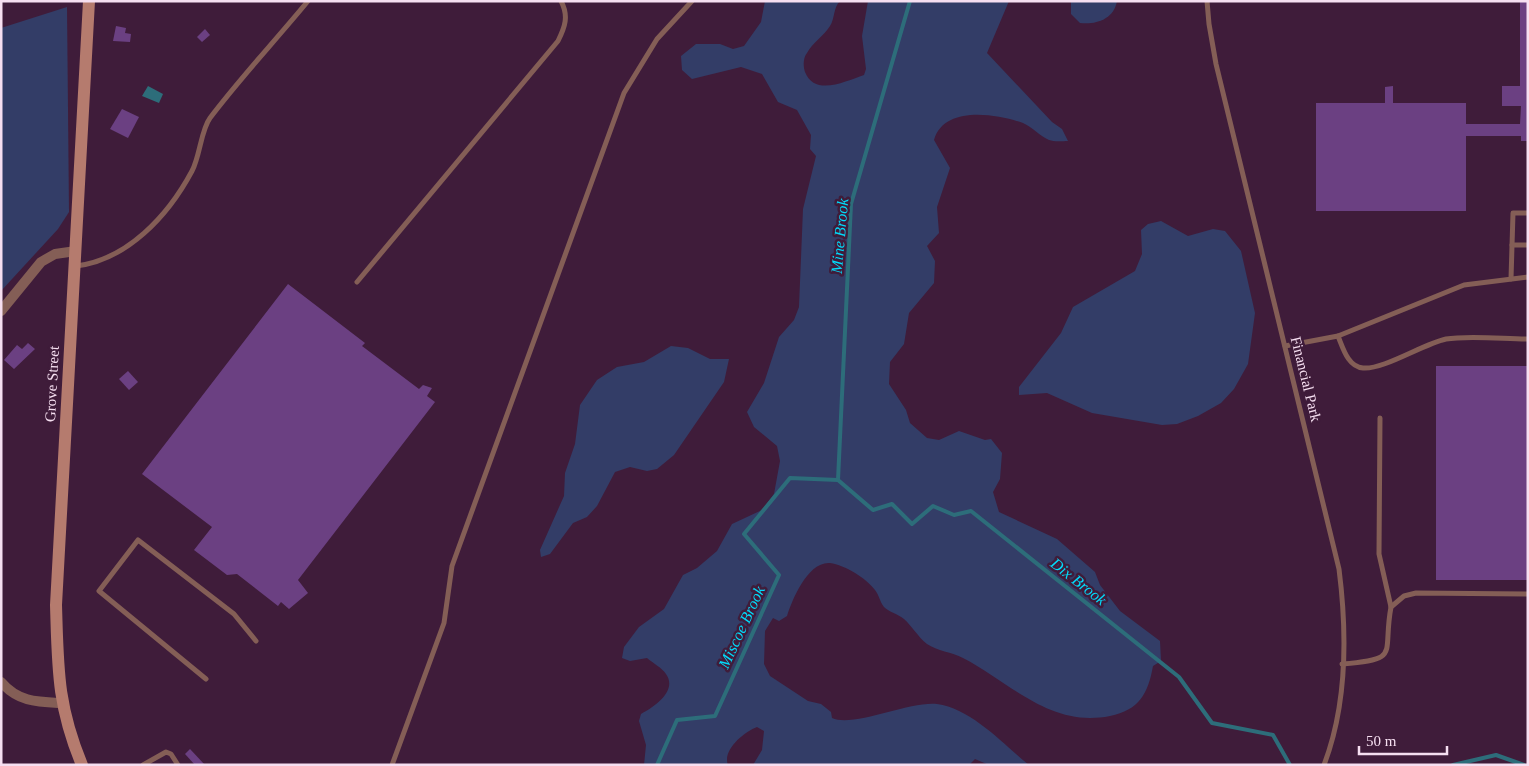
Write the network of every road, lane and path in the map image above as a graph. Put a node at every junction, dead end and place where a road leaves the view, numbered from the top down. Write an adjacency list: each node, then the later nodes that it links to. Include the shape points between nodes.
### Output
1 (89, 1): 9 (main road, Grove Street)
2 (308, 1): 10 (lane, via 208,120 192,171 147,231 110,258)
3 (561, 1): 13 (lane, via 566,25 558,41)
4 (692, 1): 29 (lane, via 657,39 624,93 452,566 444,623)
5 (1207, 1): 17 (lane, Financial Park, via 1216,64)
6 (1528, 213): 7 (lane, via 1513,213)
7 (1512, 245): 8 (lane); 12 (lane)
8 (1528, 245)
9 (76, 251): 10 (main road, Grove Street); 14 (street, via 55,254 41,262)
10 (75, 266): 25 (main road, Grove Street, via 56,605 56,662)
11 (1528, 277): 12 (lane)
12 (1511, 279): 15 (lane, via 1464,285)
13 (357, 282)
14 (1, 311)
15 (1338, 336): 16 (lane, via 1350,361 1362,368 1378,366 1450,338); 17 (lane)
16 (1528, 339)
17 (1285, 346): 22 (lane, Financial Park, via 1339,569 1343,604)
18 (1380, 418): 20 (lane, via 1380,554)
19 (1528, 594): 20 (lane, via 1416,593 1404,596)
20 (1391, 607): 22 (lane, via 1386,654 1378,659)
21 (256, 641): 23 (lane, via 234,614 138,540 98,591)
22 (1342, 664): 30 (lane, Financial Park, via 1340,702)
23 (206, 679)
24 (1, 682): 25 (street, via 24,700)
25 (61, 703): 26 (main road, Grove Street)
26 (82, 765)
27 (143, 765): 28 (lane, via 166,752)
28 (178, 765)
29 (392, 765)
30 (1324, 765)

